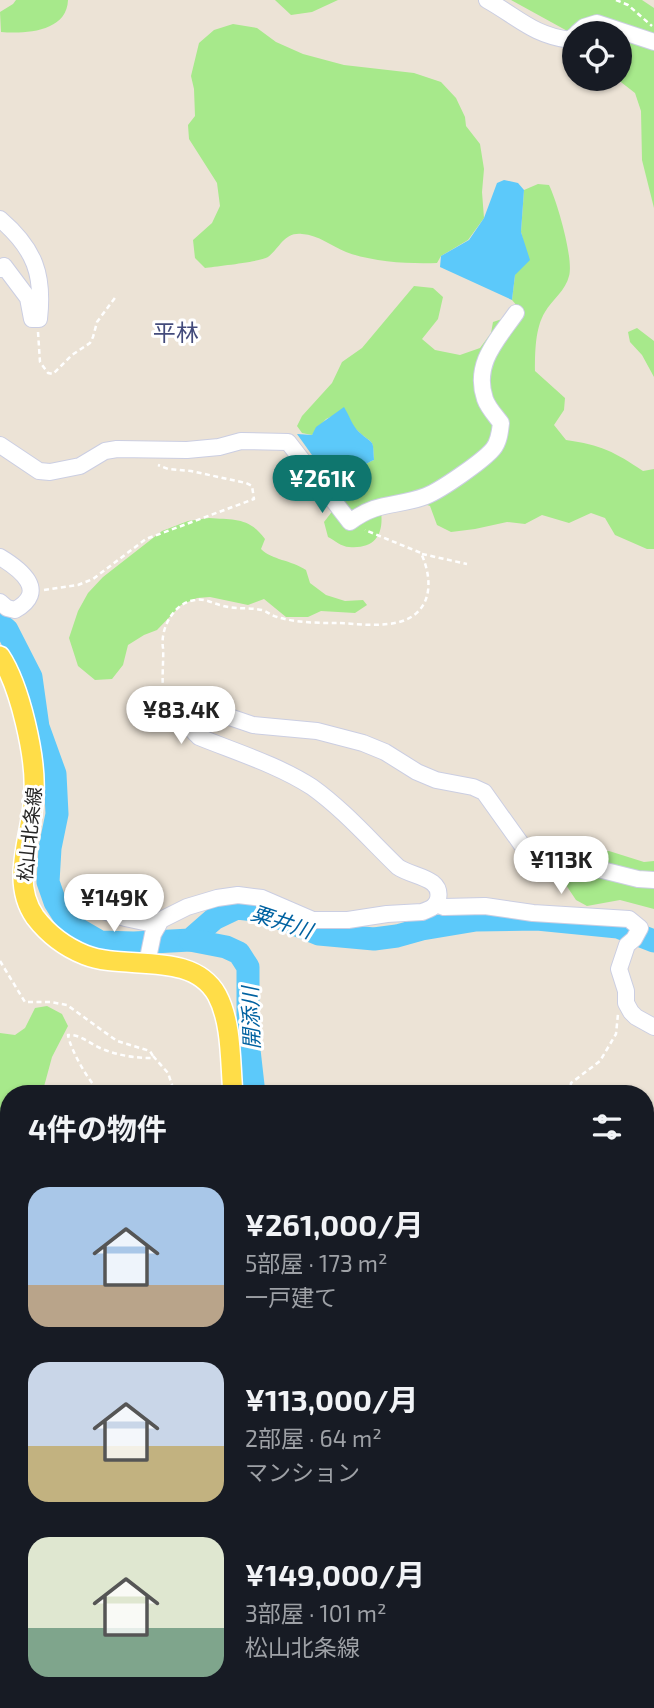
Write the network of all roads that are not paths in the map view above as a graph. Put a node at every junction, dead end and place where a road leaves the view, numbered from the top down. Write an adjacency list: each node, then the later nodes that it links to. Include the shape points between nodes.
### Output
1 (488, 0): 3 (street, via 529,29)
2 (632, 35): 4 (street)
3 (562, 39)
4 (654, 42)
5 (0, 219): 6 (street, via 36,264 40,280 40,317 36,321 28,298 4,266)
6 (0, 269)
7 (516, 313): 8 (street, via 485,358 481,374 485,401 501,423 493,449 428,495 372,508 350,522 288,442 241,441 187,450 117,449 80,466 50,472 38,471)
8 (0, 445)
9 (0, 557): 10 (street, via 24,572 30,591 15,610)
10 (0, 602)
11 (0, 656): 16 (main road, 松山北条線, via 12,678 35,772 33,817 22,868 24,893 33,915 47,932 87,956 109,961)
12 (654, 880): 14 (street, via 535,857 484,792 436,780 363,743 317,731 253,724 206,709 194,714 191,730 199,737 311,787 407,874 432,881 438,889)
13 (80, 904): 15 (street)
14 (436, 904): 15 (street, via 422,912 313,920 262,898 238,895 187,906 161,920); 17 (street, via 629,919 639,928 619,969 626,1003 636,1017)
15 (156, 930): 16 (street)
16 (148, 958): 18 (main road, 松山北条線, via 205,979 217,996 225,1021)
17 (654, 1027)
18 (232, 1085)

